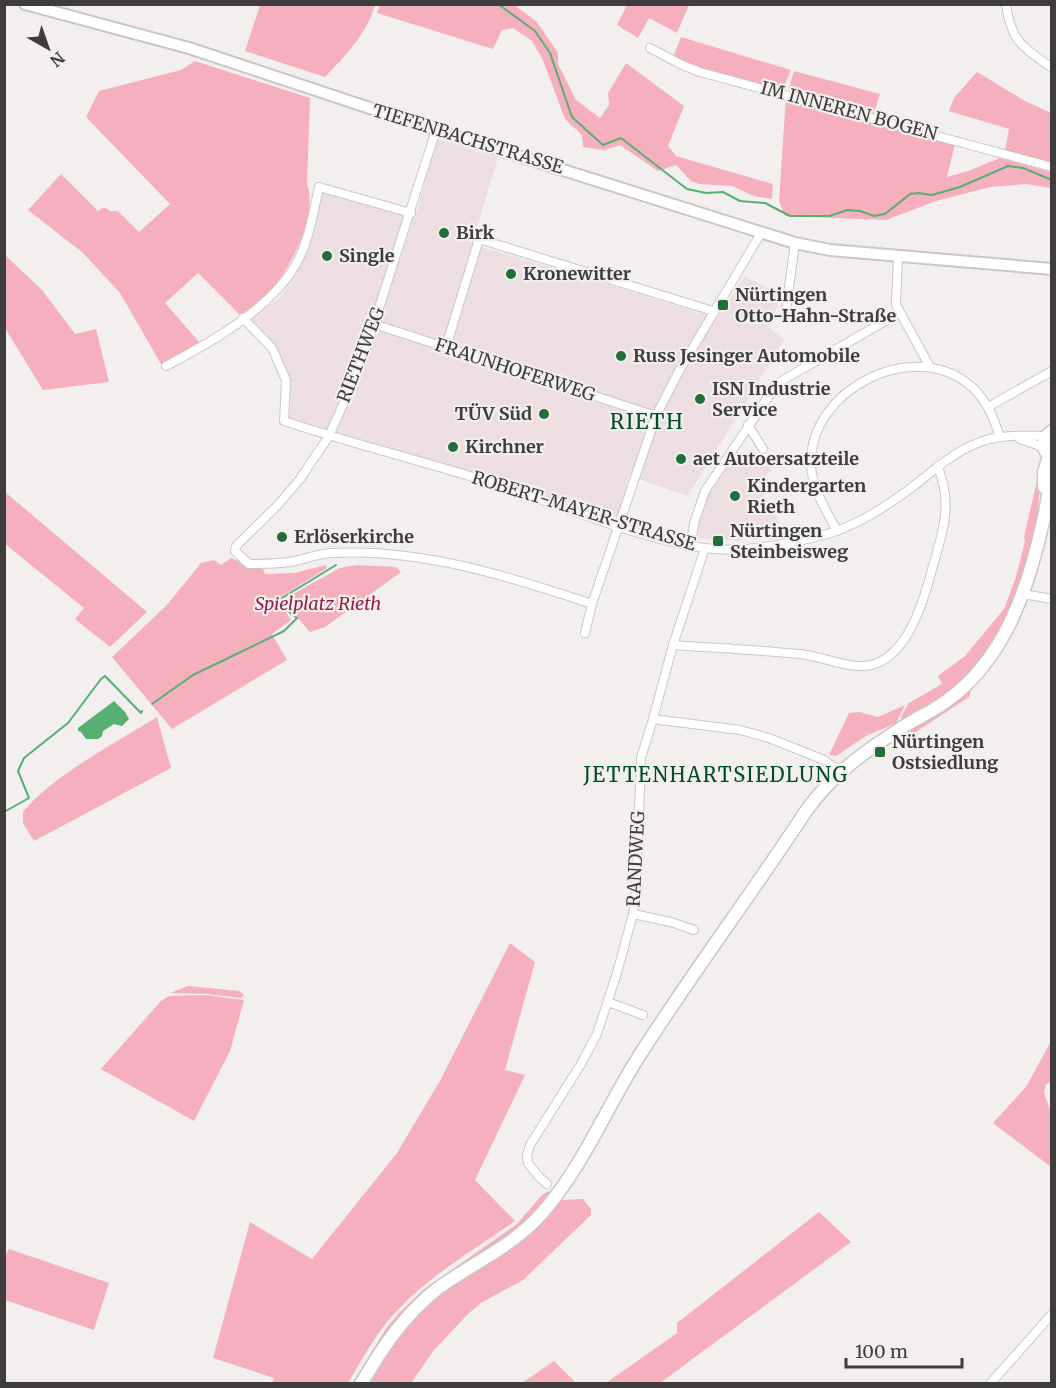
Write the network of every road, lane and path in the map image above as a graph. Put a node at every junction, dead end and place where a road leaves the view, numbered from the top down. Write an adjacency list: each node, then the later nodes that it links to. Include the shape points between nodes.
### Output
1 (25, 4): 5 (street, TIEFENBACHSTRASSE, via 237,63)
2 (1006, 4): 4 (street, via 1017,40)
3 (650, 48): 6 (street, IM INNEREN BOGEN, via 700,72)
4 (1052, 68)
5 (436, 130): 7 (street, RIETHWEG); 8 (street, TIEFENBACHSTRASSE)
6 (1052, 167)
7 (411, 213): 15 (street, via 319,187 308,234 295,265 279,289); 16 (street, RIETHWEG)
8 (761, 233): 9 (street, TIEFENBACHSTRASSE); 12 (street)
9 (795, 243): 10 (street, TIEFENBACHSTRASSE); 14 (street)
10 (898, 256): 11 (street, TIEFENBACHSTRASSE); 13 (street, via 896,305)
11 (1052, 269)
12 (713, 311): 17 (street, via 479,239); 22 (street)
13 (900, 313): 19 (street); 23 (street, via 783,380)
14 (785, 317)
15 (243, 318): 18 (street); 24 (street, ROBERT-MAYER-STRASSE, via 272,348 286,380 284,421)
16 (374, 324): 17 (street, FRAUNHOFERWEG); 24 (street, RIETHWEG)
17 (446, 347): 22 (street, FRAUNHOFERWEG)
18 (166, 366)
19 (930, 367): 21 (street, via 949,372 969,384); 33 (street, via 900,368 861,383 839,399 819,424 811,466 819,497)
20 (1052, 371): 21 (street)
21 (988, 406): 25 (street)
22 (656, 416): 32 (street)
23 (748, 425): 27 (street); 34 (street, via 705,491)
24 (329, 436): 32 (street, ROBERT-MAYER-STRASSE); 38 (street, RIETHWEG, via 300,479 236,546 235,551 249,564 330,553 439,560 511,577)
25 (1000, 437): 26 (street, ROBERT-MAYER-STRASSE); 28 (street, ROBERT-MAYER-STRASSE, via 966,447)
26 (1048, 446): 30 (main road, via 1043,482)
27 (763, 449)
28 (938, 466): 33 (street, ROBERT-MAYER-STRASSE, via 894,500); 40 (street, via 946,507 930,578 908,634 889,656 858,666 804,654)
29 (1052, 477): 30 (main road)
30 (1045, 506): 31 (main road)
31 (1047, 523): 36 (main road)
32 (620, 525): 34 (street, ROBERT-MAYER-STRASSE); 38 (street)
33 (837, 531): 35 (street, ROBERT-MAYER-STRASSE, via 770,546)
34 (691, 544): 35 (street, ROBERT-MAYER-STRASSE)
35 (705, 548): 40 (street, RANDWEG)
36 (1023, 594): 37 (street); 42 (main road, via 993,652 971,681)
37 (1052, 599)
38 (592, 604): 39 (street)
39 (585, 633)
40 (673, 645): 41 (street, RANDWEG)
41 (653, 719): 42 (street, via 740,730 769,738 824,760); 43 (street, RANDWEG, via 641,758)
42 (840, 772): 49 (main road, via 814,800 643,1050 586,1151 543,1213 422,1302 394,1331)
43 (633, 914): 44 (street); 45 (street, RANDWEG)
44 (694, 930)
45 (608, 1002): 46 (street); 47 (street, RANDWEG, via 581,1064 530,1145 528,1163)
46 (643, 1015)
47 (547, 1184)
48 (1052, 1314): 50 (street)
49 (361, 1383)
50 (990, 1383)

